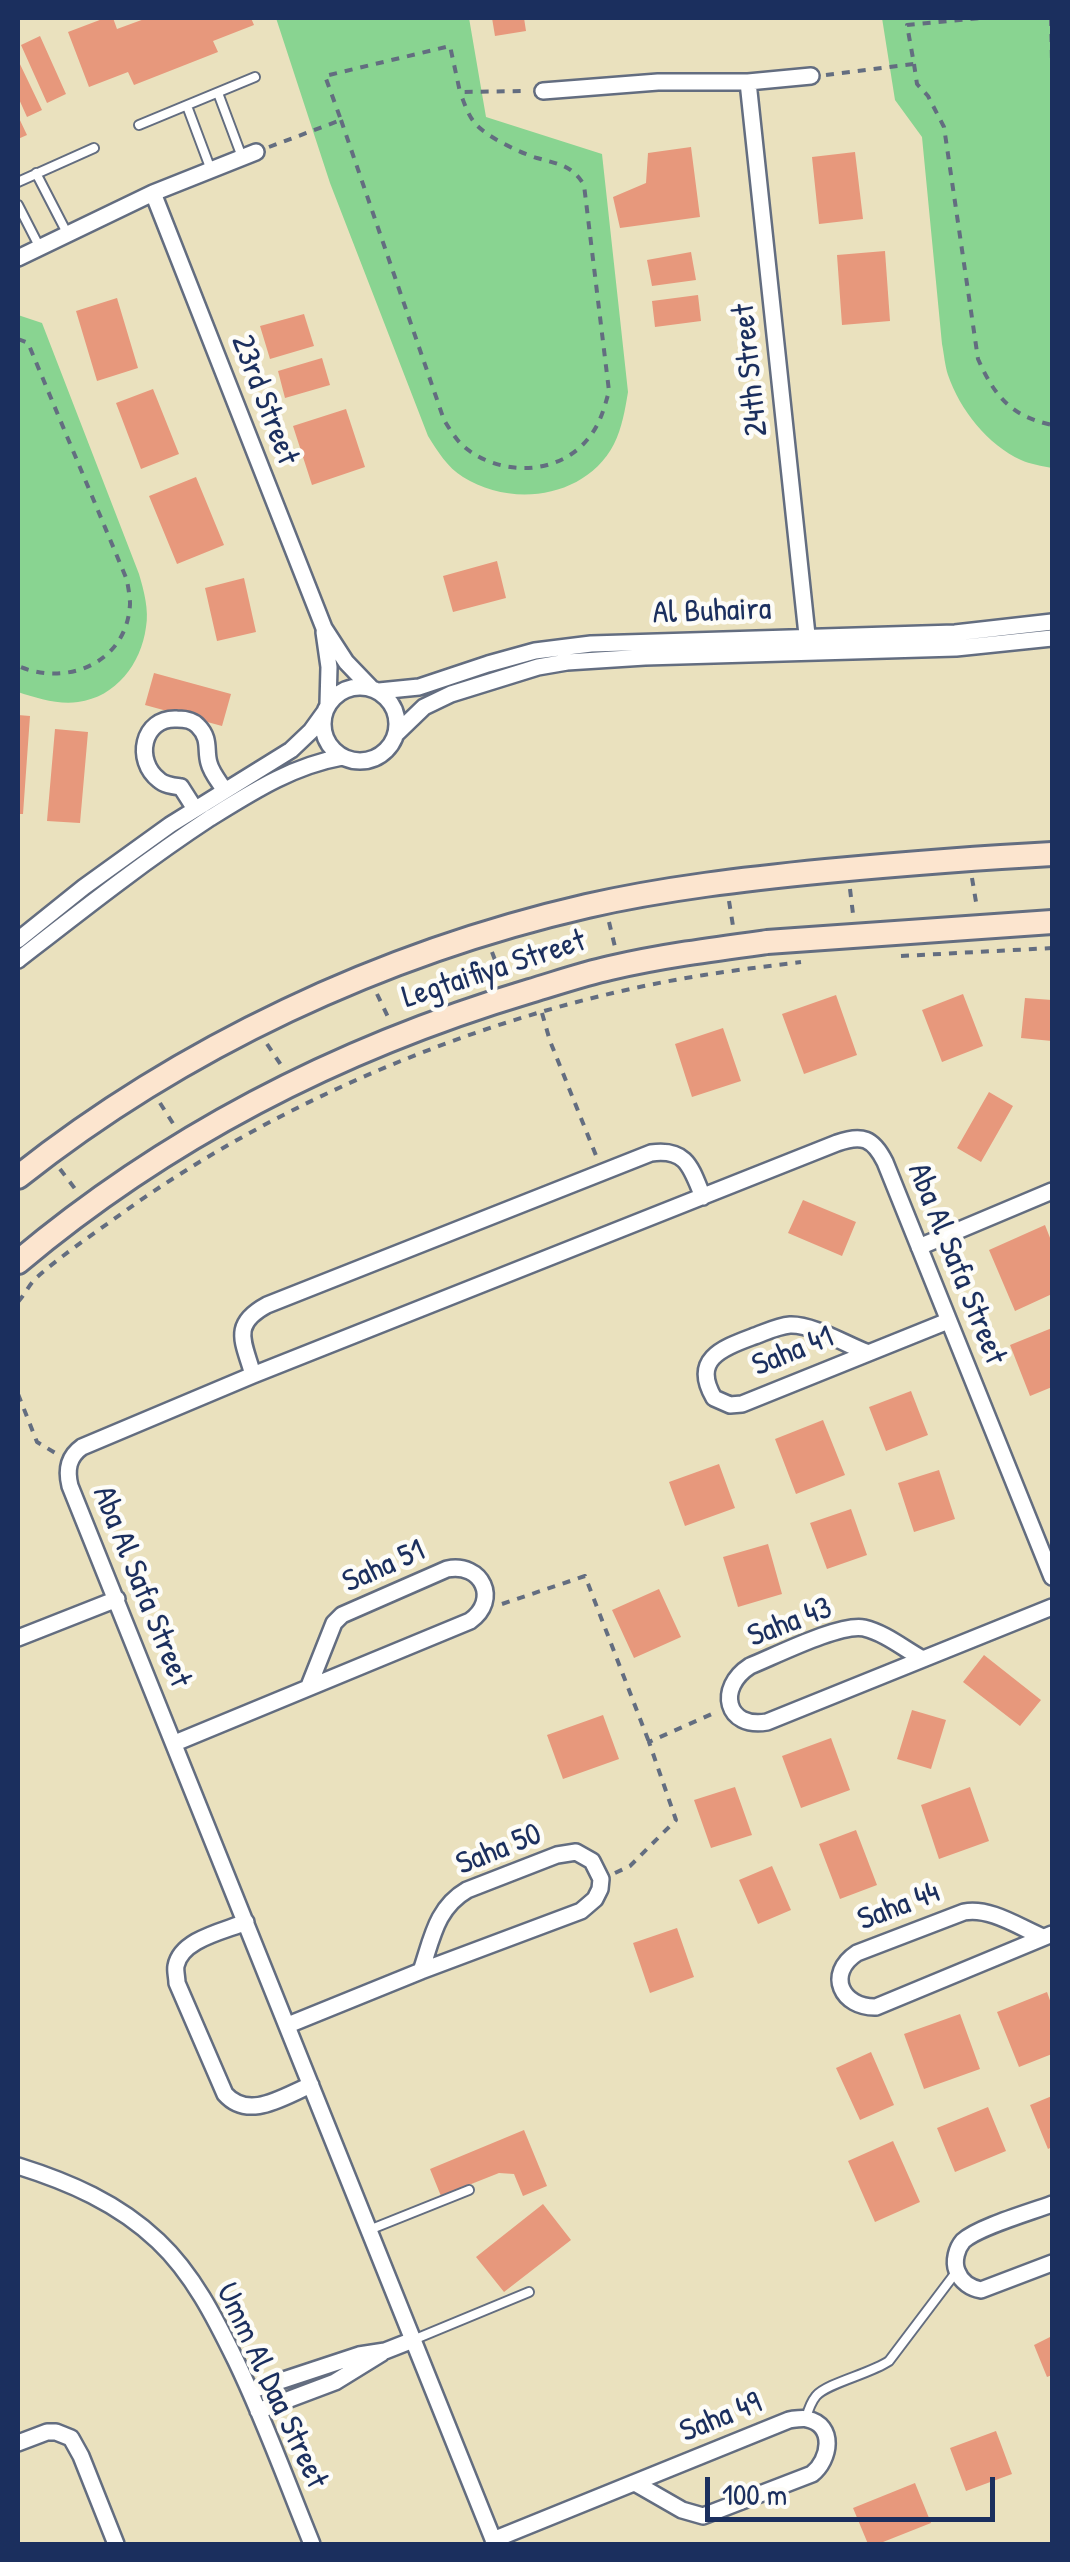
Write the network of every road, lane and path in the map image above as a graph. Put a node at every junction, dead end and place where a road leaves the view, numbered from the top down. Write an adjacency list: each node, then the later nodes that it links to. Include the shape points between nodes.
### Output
1 (980, 18): 4 (path, via 907,24)
2 (1051, 18): 3 (path)
3 (1052, 63)
4 (914, 64): 5 (path); 25 (path, via 917,84 944,127 978,359 1008,407)
5 (812, 76): 7 (street)
6 (255, 77): 10 (lane)
7 (748, 82): 8 (street); 29 (street, 24th Street)
8 (543, 90): 9 (path)
9 (460, 92): 12 (path, via 450,46 325,76); 12 (path, via 480,130 569,167 584,184 609,391 586,441 537,468 482,460 444,420)
10 (218, 93): 11 (lane); 15 (lane)
11 (186, 106): 13 (lane); 16 (lane)
12 (342, 120): 15 (path)
13 (139, 125)
14 (94, 148): 17 (lane)
15 (249, 155): 16 (street)
16 (211, 170): 19 (street)
17 (36, 174): 18 (lane); 21 (lane)
18 (18, 182)
19 (153, 192): 21 (street); 27 (street, 23rd Street)
20 (18, 205): 22 (lane)
21 (66, 233): 22 (street)
22 (39, 246): 23 (street)
23 (18, 258)
24 (18, 339): 31 (path, via 28,343 36,361 127,580 130,604 124,629 92,666 43,675)
25 (1052, 425)
26 (1052, 622): 29 (street, Al Buhaira)
27 (324, 628): 32 (street, 23rd Street); 33 (street, 23rd Street)
28 (1052, 638): 29 (street, Al Buhaira, via 956,648)
29 (808, 644): 30 (street, Al Buhaira, via 645,641)
30 (555, 656): 32 (street, Al Buhaira, via 488,664 419,688); 34 (street, Al Buhaira, via 442,698)
31 (18, 666)
32 (375, 689): 33 (street, Al Buhaira, via 339,692); 34 (street, via 395,709)
33 (326, 708): 35 (street, via 325,738); 36 (street, Al Buhaira, via 292,750)
34 (396, 734): 35 (street, Al Buhaira, via 374,758)
35 (342, 756): 37 (street, Al Buhaira, via 288,772)
36 (225, 790): 37 (street, Al Buhaira); 37 (street, via 198,726 168,718 156,724 143,756 161,783 181,787)
37 (194, 816): 47 (street, Al Buhaira, via 99,876); 51 (street, Al Buhaira)
38 (1052, 854): 39 (street, Legtaifiya Street)
39 (969, 858): 40 (street, Legtaifiya Street); 44 (path)
40 (847, 869): 41 (street, Legtaifiya Street); 46 (path)
41 (726, 882): 42 (street, Legtaifiya Street); 48 (path)
42 (604, 903): 45 (street, Legtaifiya Street); 53 (path)
43 (1052, 923): 44 (street, Legtaifiya Street)
44 (980, 927): 46 (street, Legtaifiya Street)
45 (485, 934): 54 (street, Legtaifiya Street); 55 (path)
46 (856, 936): 48 (street, Legtaifiya Street)
47 (18, 940)
48 (737, 946): 53 (street, Legtaifiya Street)
49 (1052, 948): 50 (path)
50 (897, 956)
51 (18, 960)
52 (805, 962): 56 (path, via 702,975)
53 (620, 966): 55 (street, Legtaifiya Street)
54 (368, 976): 57 (street, Legtaifiya Street); 58 (path)
55 (510, 997): 58 (street, Legtaifiya Street)
56 (542, 1013): 63 (path); 70 (path, via 423,1052 246,1135 72,1250)
57 (257, 1027): 59 (path); 60 (street, Legtaifiya Street)
58 (398, 1036): 59 (street, Legtaifiya Street)
59 (292, 1084): 61 (street, Legtaifiya Street)
60 (149, 1086): 61 (path); 62 (street, Legtaifiya Street)
61 (184, 1142): 67 (street, Legtaifiya Street)
62 (48, 1154): 64 (street, Legtaifiya Street); 67 (path)
63 (602, 1172): 66 (street, via 666,1150 691,1167); 73 (street, via 252,1313 242,1331)
64 (18, 1177)
65 (1052, 1191): 68 (street)
66 (703, 1197): 68 (street, Aba Al Safa Street, via 862,1138 879,1149); 73 (street, Aba Al Safa Street)
67 (88, 1206): 69 (street, Legtaifiya Street)
68 (919, 1247): 71 (street, Aba Al Safa Street)
69 (18, 1262)
70 (18, 1302)
71 (948, 1320): 72 (street, Saha 41); 76 (street, Aba Al Safa Street)
72 (866, 1352): 72 (street, Saha 41, via 791,1325 720,1351 705,1378 714,1398 730,1406)
73 (253, 1376): 75 (street, Aba Al Safa Street, via 82,1447)
74 (18, 1394): 75 (path, via 36,1442)
75 (70, 1461): 77 (street, Aba Al Safa Street, via 70,1486)
76 (1052, 1577)
77 (117, 1599): 80 (street); 85 (street, Aba Al Safa Street)
78 (1052, 1607): 81 (street)
79 (481, 1612): 82 (street); 82 (street, Saha 51, via 486,1593 479,1579 455,1568 352,1608 334,1623); 84 (path, via 584,1576)
80 (18, 1638)
81 (922, 1658): 83 (street, via 767,1722 746,1722); 83 (street, Saha 43, via 866,1629 840,1630 750,1666 732,1683)
82 (309, 1686): 85 (street)
83 (731, 1706): 84 (path)
84 (649, 1742): 86 (path, via 676,1820 630,1866)
85 (174, 1743): 87 (street, Aba Al Safa Street)
86 (601, 1879): 89 (street, via 596,1899 581,1911); 89 (street, Saha 50, via 592,1861 566,1852 468,1890 446,1906)
87 (246, 1922): 90 (street, Aba Al Safa Street); 91 (street, via 182,1952 177,1983 232,2103 257,2107)
88 (1048, 1936): 88 (street, Saha 44, via 972,1910 856,1953 843,1964 841,1985 854,2004 876,2007)
89 (421, 1971): 90 (street)
90 (288, 2026): 91 (street, Aba Al Safa Street)
91 (312, 2086): 95 (street, Aba Al Safa Street)
92 (18, 2166): 101 (street, Umm Al Daa Street, via 106,2202 159,2242 202,2296)
93 (469, 2190): 95 (lane)
94 (1052, 2204): 97 (street, via 972,2234 959,2244)
95 (370, 2230): 99 (street, Aba Al Safa Street)
96 (1052, 2262): 97 (street, via 982,2290)
97 (957, 2270): 103 (lane, via 889,2362 826,2388)
98 (529, 2292): 99 (lane)
99 (413, 2340): 100 (street); 106 (street, Aba Al Safa Street)
100 (385, 2351): 101 (street); 102 (street, via 335,2382)
101 (250, 2391): 102 (street, Umm Al Daa Street)
102 (258, 2412): 108 (street, Umm Al Daa Street)
103 (806, 2418): 105 (street, Saha 49); 105 (street, Saha 49, via 826,2434 820,2468 715,2513 693,2514)
104 (18, 2443): 107 (street, via 47,2432 72,2438)
105 (634, 2483): 106 (street, Saha 49)
106 (494, 2542)
107 (116, 2544)
108 (312, 2544)

